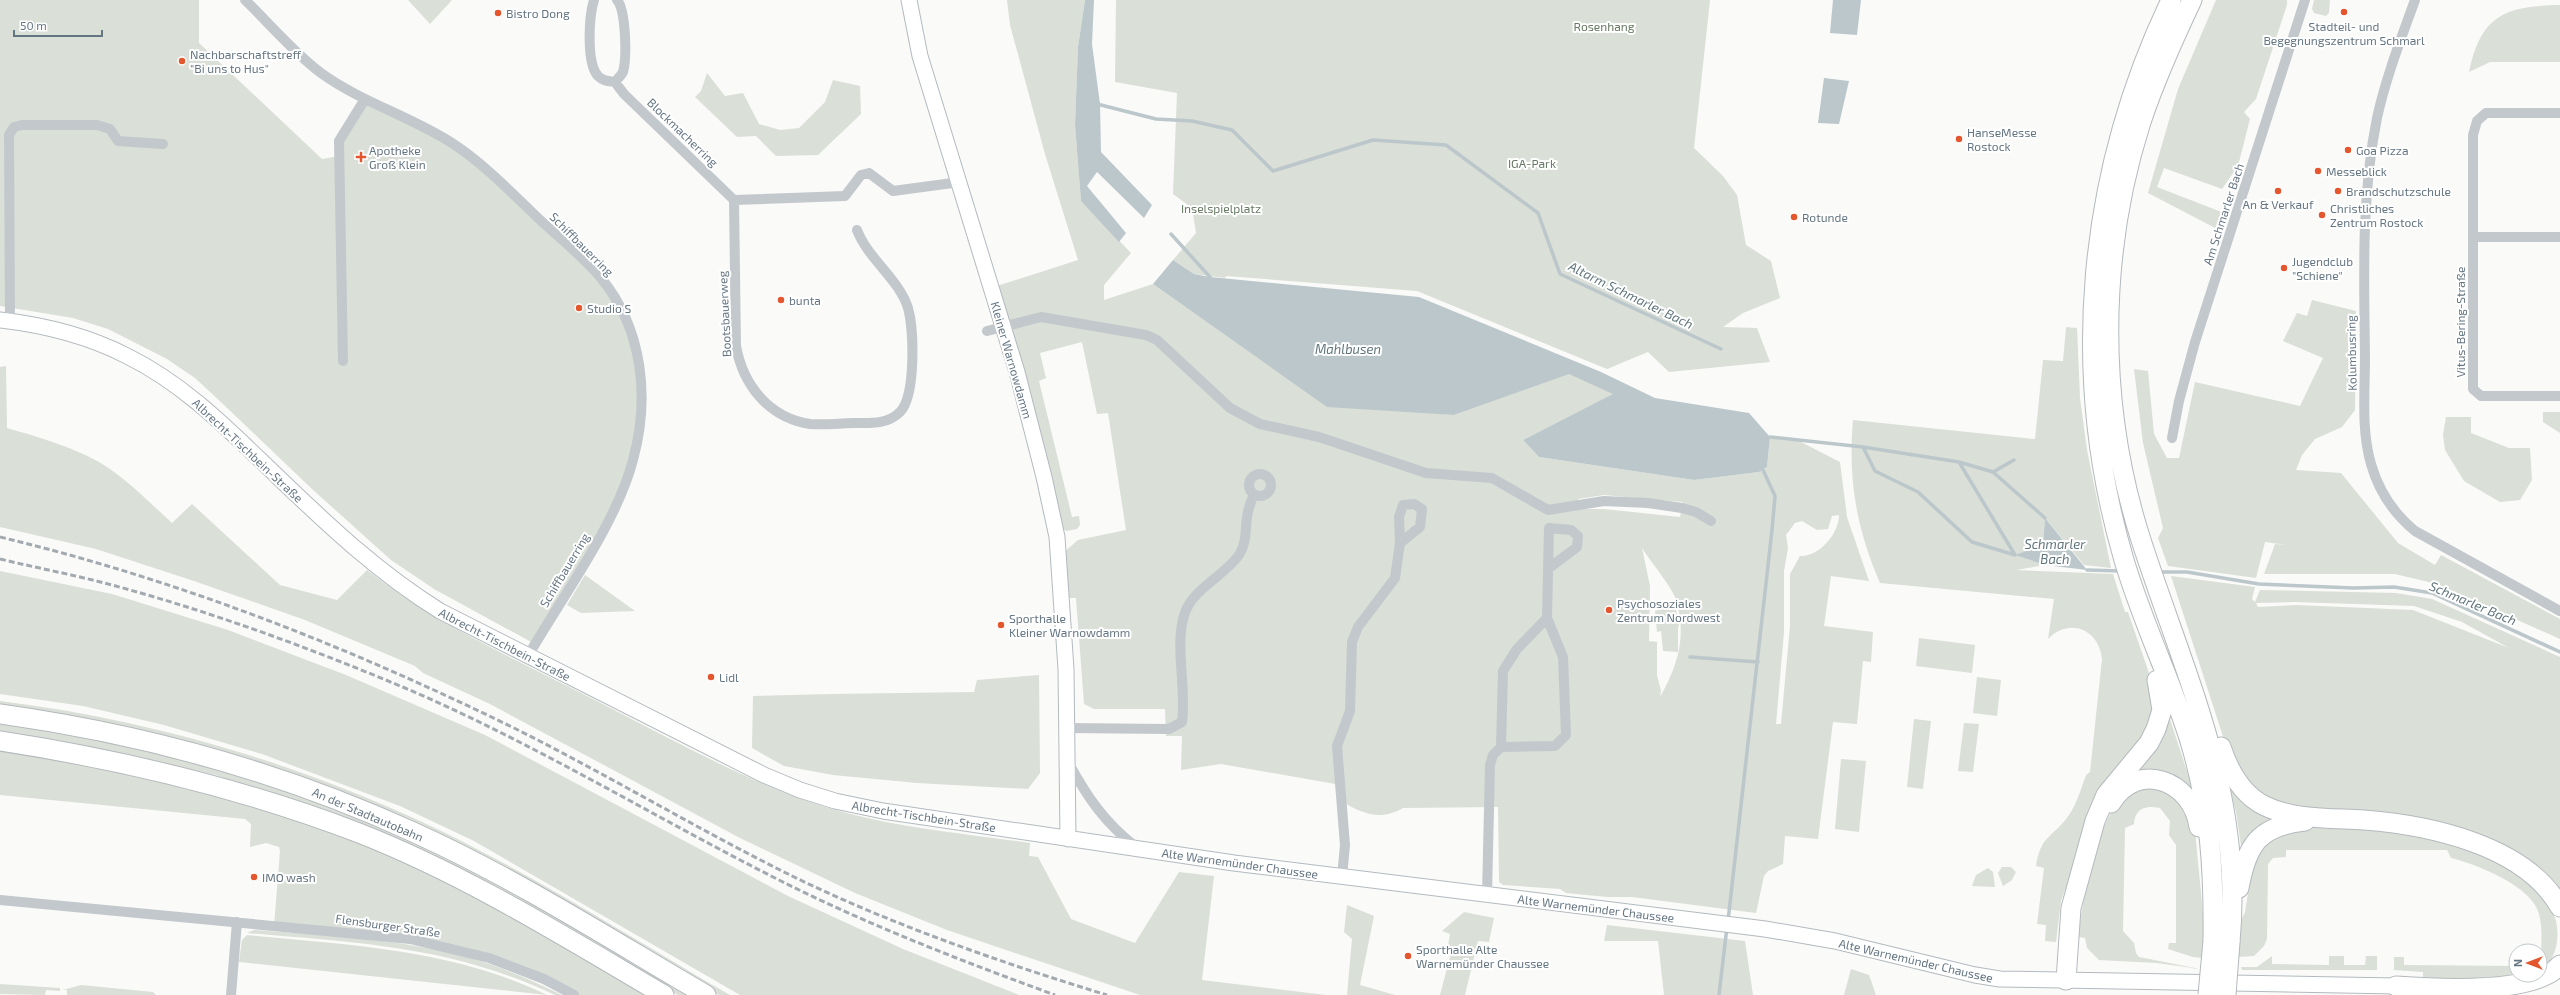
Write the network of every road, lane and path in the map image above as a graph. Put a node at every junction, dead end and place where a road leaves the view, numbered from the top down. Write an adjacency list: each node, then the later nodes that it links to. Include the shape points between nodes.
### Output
1 (245, 0): 10 (street, Schiffbauerring, via 320,72)
2 (594, 0): 9 (street, via 591,11 591,65 598,77)
3 (617, 0): 9 (street, via 623,11 624,65 622,74)
4 (910, 0): 13 (street, Kleiner Warnowdamm, via 920,56)
5 (2171, 0): 30 (highway, via 2140,72 2118,142 2102,212 2093,283 2091,374 2109,508)
6 (2192, 0): 33 (highway, via 2141,122 2125,183 2113,259 2109,345 2114,410 2124,474 2148,561)
7 (2306, 0): 23 (street, Am Schmarler Bach, via 2195,342 2179,400)
8 (2415, 0): 28 (street, Kolumbusring, via 2390,71 2378,117 2365,215 2365,436 2371,464 2380,491 2387,502 2415,531)
9 (615, 82): 14 (street, Blockmacherring, via 624,94)
10 (365, 99): 21 (street, via 339,141); 31 (street, Schiffbauerring, via 454,144 503,184 600,276 626,316 634,340 642,390 641,425 626,482 602,533)
11 (2560, 113): 16 (street, Vitus-Bering-Straße, via 2486,113 2477,121 2473,135)
12 (162, 144): 18 (street, Albrecht-Tischbein-Straße, via 118,141 110,129 97,125 22,125 11,131)
13 (960, 182): 14 (street, via 893,191 869,173 861,176 845,196); 19 (street, Kleiner Warnowdamm)
14 (734, 200): 15 (street, Bootsbauerweg, via 736,346 739,364 754,391 782,415 802,422 879,423 896,415 909,399 912,382 910,321 902,295 863,245)
15 (857, 230)
16 (2472, 236): 17 (street); 22 (street, Vitus-Bering-Straße, via 2473,389 2481,396)
17 (2560, 237)
18 (5, 321): 31 (street, Albrecht-Tischbein-Straße, via 72,334 100,344 156,372 204,408 372,564 440,612)
19 (1004, 328): 20 (street); 25 (street, via 1041,317 1146,335 1157,340 1230,408 1246,418 1260,424 1318,437 1426,473 1492,478 1548,510 1604,501 1648,503 1682,508); 34 (street, Kleiner Warnowdamm, via 1031,421 1057,537 1064,614)
20 (987, 331)
21 (344, 361)
22 (2560, 396)
23 (2172, 438)
24 (1254, 494): 34 (street, via 1247,516 1245,543 1238,556 1193,599 1186,610 1182,643 1182,722 1169,729)
25 (1711, 520)
26 (1400, 543): 42 (street, via 1396,578 1358,627 1352,642 1350,711 1339,737 1336,760 1343,802 1345,845)
27 (1549, 568): 29 (street)
28 (2560, 611)
29 (1547, 618): 36 (street, via 1517,649 1503,671); 36 (street, via 1563,656 1566,736 1555,746)
30 (2145, 626): 39 (highway, via 2147,650 2162,699 2160,720 2149,742 2106,796 2095,821); 44 (highway, via 2197,767 2208,820)
31 (528, 656): 40 (street, Albrecht-Tischbein-Straße, via 746,767 800,790 883,811)
32 (0, 714): 56 (highway, An der Stadtautobahn, via 90,728 152,742 264,773 366,811 495,873)
33 (2202, 718): 38 (highway, via 2216,731 2233,775 2250,796 2265,806 2283,812); 48 (highway, via 2227,818 2231,851)
34 (1067, 728): 37 (street, Kleiner Warnowdamm)
35 (0, 741): 55 (highway, An der Stadtautobahn, via 116,761 207,782 359,833 488,893)
36 (1501, 747): 43 (street, via 1493,755 1490,765)
37 (1066, 759): 40 (street, Kleiner Warnowdamm); 41 (street, Alte Warnemünder Chaussee, via 1096,810 1113,830)
38 (2330, 819): 46 (highway, via 2411,825 2471,842 2500,855 2530,874); 48 (highway, via 2284,824 2269,829 2259,837 2245,862)
39 (2092, 837): 44 (highway, via 2112,801 2122,790 2144,780 2168,783 2183,792 2196,811 2205,882); 51 (highway, via 2071,908)
40 (1068, 839): 41 (street, Alte Warnemünder Chaussee)
41 (1139, 850): 42 (street, Alte Warnemünder Chaussee)
42 (1342, 877): 43 (street, Alte Warnemünder Chaussee)
43 (1487, 895): 51 (street, Alte Warnemünder Chaussee, via 1733,925 1835,941 1975,975 2015,980)
44 (2214, 898): 49 (highway)
45 (0, 900): 47 (street, Flensburger Straße)
46 (2560, 907)
47 (237, 922): 53 (street); 54 (street, Flensburger Straße, via 395,937 452,948 514,967)
48 (2232, 923): 49 (highway)
49 (2222, 941): 57 (highway, bridge); 58 (highway, bridge)
50 (2560, 965): 52 (highway, via 2547,979 2534,986 2512,991)
51 (2066, 980): 52 (street, Alte Warnemünder Chaussee)
52 (2396, 986)
53 (231, 995)
54 (574, 995)
55 (664, 995)
56 (706, 995)
57 (2208, 995)
58 (2226, 995)

